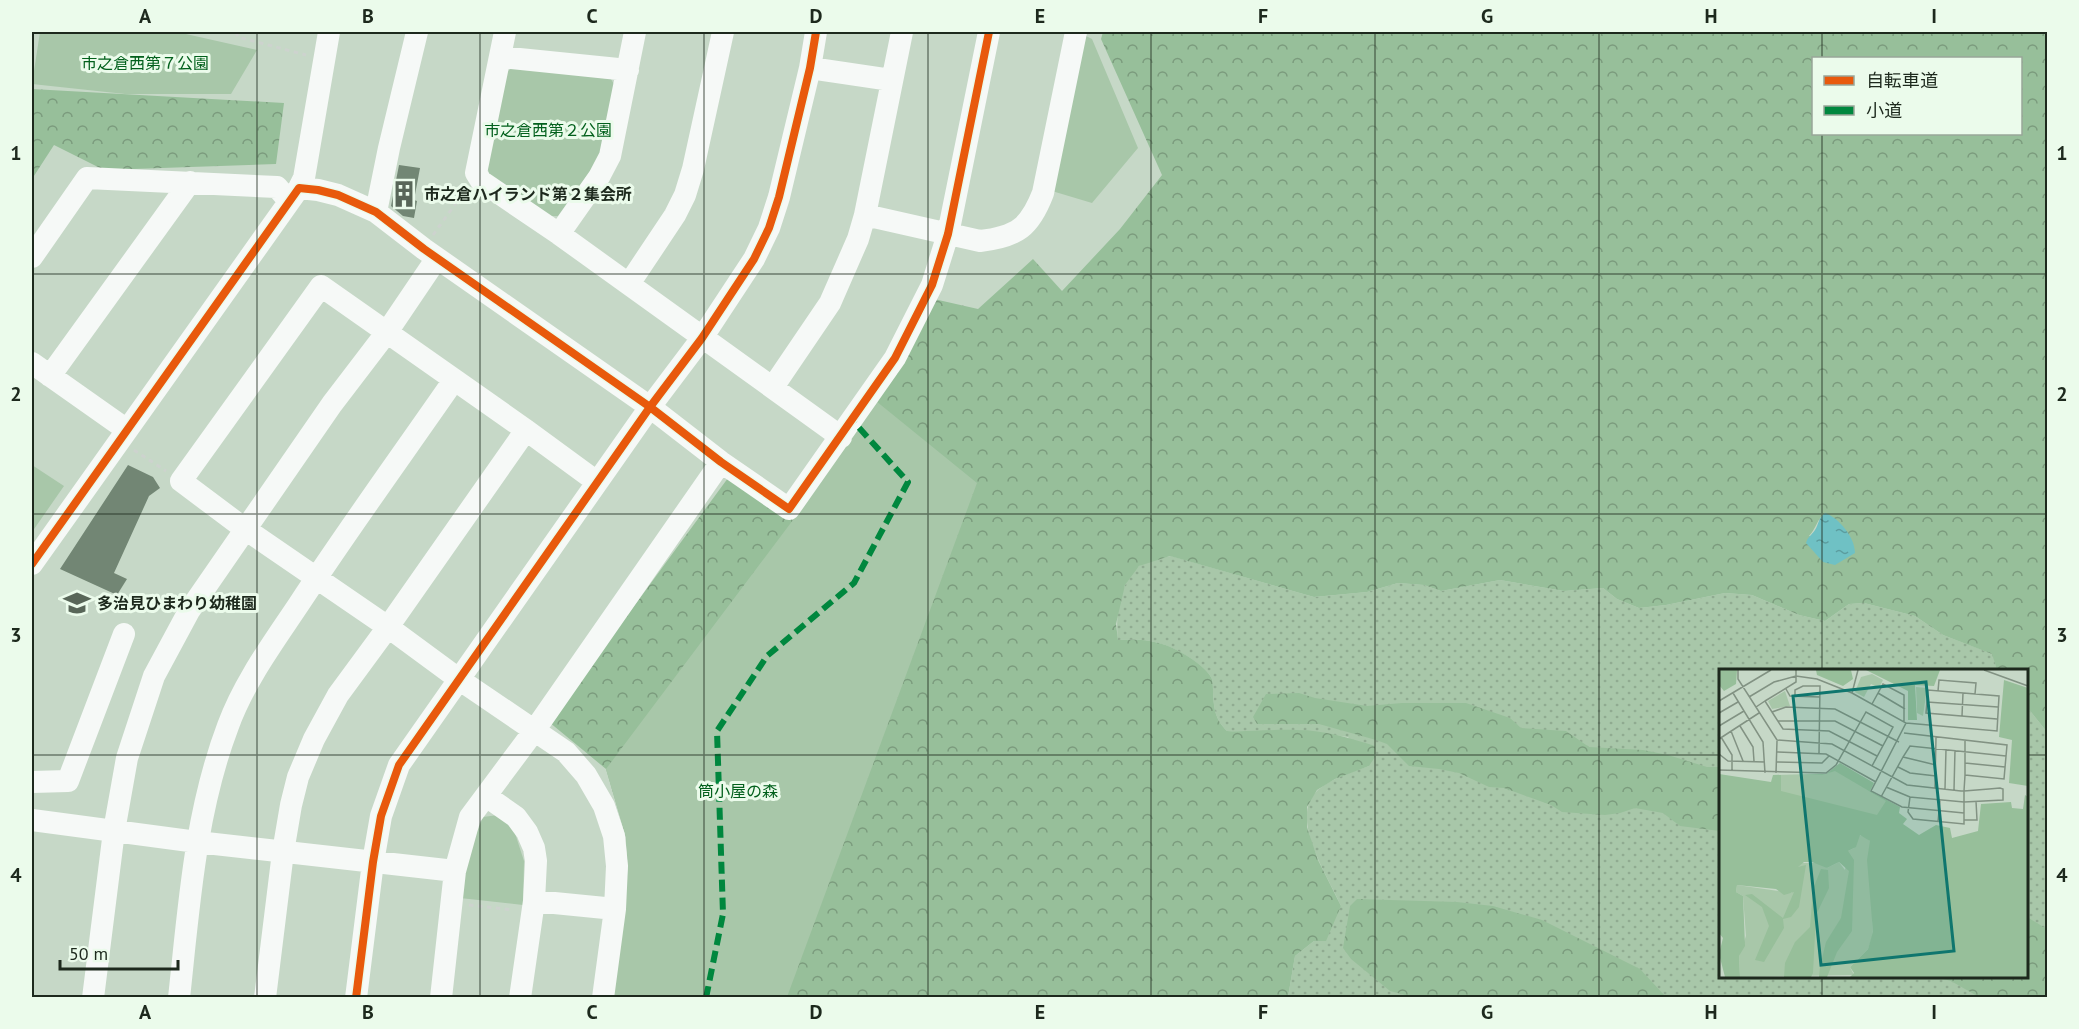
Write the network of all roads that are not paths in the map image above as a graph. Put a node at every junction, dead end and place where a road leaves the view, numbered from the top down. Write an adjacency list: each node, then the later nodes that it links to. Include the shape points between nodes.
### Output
1 (329, 32): 15 (street, via 304,178)
2 (417, 32): 16 (street)
3 (505, 32): 10 (street)
4 (636, 32): 12 (street)
5 (723, 32): 22 (street, via 685,195)
6 (816, 32): 11 (street)
7 (902, 32): 13 (street)
8 (989, 32): 19 (street)
9 (1076, 32): 19 (street, via 1043,193 1033,218 999,239 980,241)
10 (500, 57): 12 (street); 18 (street, via 476,173 481,181)
11 (810, 68): 13 (street); 24 (street, via 769,228 754,259)
12 (628, 70): 18 (street, via 610,156)
13 (891, 80): 17 (street)
14 (190, 182): 15 (street, via 277,187); 21 (street, via 87,178); 26 (street)
15 (294, 195): 16 (street, via 318,190); 31 (street)
16 (376, 212): 20 (street)
17 (865, 215): 19 (street); 28 (street, via 830,303)
18 (559, 234): 22 (street)
19 (948, 234): 32 (street, via 916,319 895,358)
20 (430, 253): 23 (street); 29 (street)
21 (32, 257)
22 (629, 284): 24 (street)
23 (387, 332): 27 (street); 35 (street); 35 (street, via 321,286 181,481)
24 (702, 338): 28 (street); 29 (street)
25 (32, 363): 26 (street)
26 (50, 376): 31 (street)
27 (454, 380): 30 (street); 37 (street)
28 (773, 387): 32 (street)
29 (650, 407): 33 (street); 34 (street)
30 (526, 430): 34 (street); 38 (street)
31 (123, 436): 36 (street)
32 (841, 437): 33 (street, via 789,509)
33 (721, 462): 41 (street)
34 (597, 482): 40 (street)
35 (245, 529): 37 (street); 45 (street, via 189,610 154,676 127,758)
36 (32, 564)
37 (316, 578): 38 (street); 46 (street, via 257,668 228,724)
38 (388, 627): 40 (street); 47 (street, via 338,695 314,739 298,777)
39 (124, 634): 42 (street, via 68,781)
40 (460, 680): 41 (street); 48 (street, via 399,765 381,816)
41 (534, 731): 43 (street); 51 (street, via 566,752 586,775 604,806 615,836)
42 (32, 782)
43 (486, 796): 49 (street, via 470,817); 50 (street, via 516,817 534,848)
44 (32, 820): 45 (street)
45 (114, 831): 46 (street); 52 (street)
46 (197, 842): 47 (street); 53 (street)
47 (283, 852): 48 (street); 54 (street)
48 (373, 862): 49 (street); 55 (street)
49 (455, 872): 56 (street)
50 (533, 906): 51 (street); 57 (street)
51 (615, 909): 58 (street)
52 (93, 998)
53 (179, 998)
54 (265, 998)
55 (356, 998)
56 (441, 998)
57 (520, 998)
58 (603, 998)

